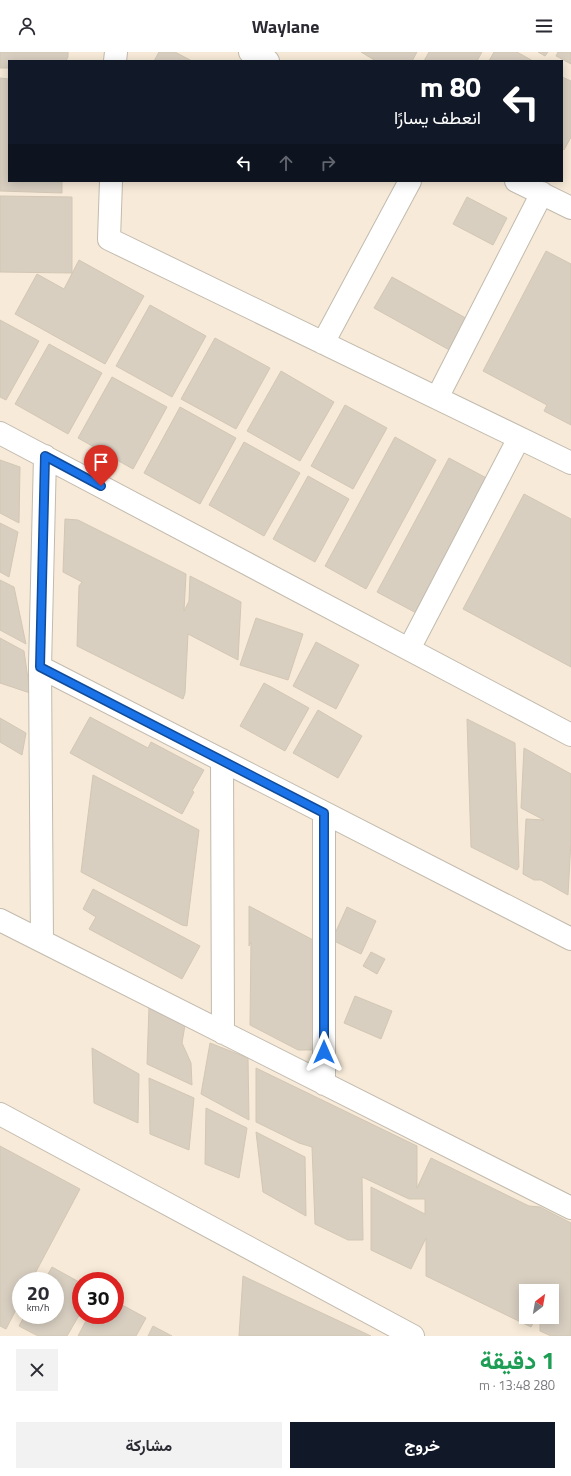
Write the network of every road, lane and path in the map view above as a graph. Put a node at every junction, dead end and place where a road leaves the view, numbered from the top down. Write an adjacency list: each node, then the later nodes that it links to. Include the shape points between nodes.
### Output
1 (250, 52): 2 (street)
2 (266, 60)
3 (111, 182): 8 (street, via 109,239)
4 (409, 182): 8 (street)
5 (518, 182): 6 (street)
6 (542, 193): 7 (street); 9 (street)
7 (571, 208)
8 (323, 343): 9 (street)
9 (437, 398): 11 (street)
10 (0, 433): 12 (street)
11 (519, 438): 13 (street); 14 (street)
12 (45, 456): 14 (street); 15 (street)
13 (571, 463)
14 (409, 649): 16 (street)
15 (40, 667): 17 (street); 21 (street)
16 (571, 735)
17 (222, 760): 18 (street); 22 (street)
18 (324, 813): 20 (street); 23 (street)
19 (0, 920): 21 (street)
20 (571, 939)
21 (42, 941): 22 (street)
22 (223, 1032): 23 (street)
23 (324, 1084): 25 (street)
24 (0, 1114): 26 (street)
25 (571, 1208)
26 (413, 1336)

